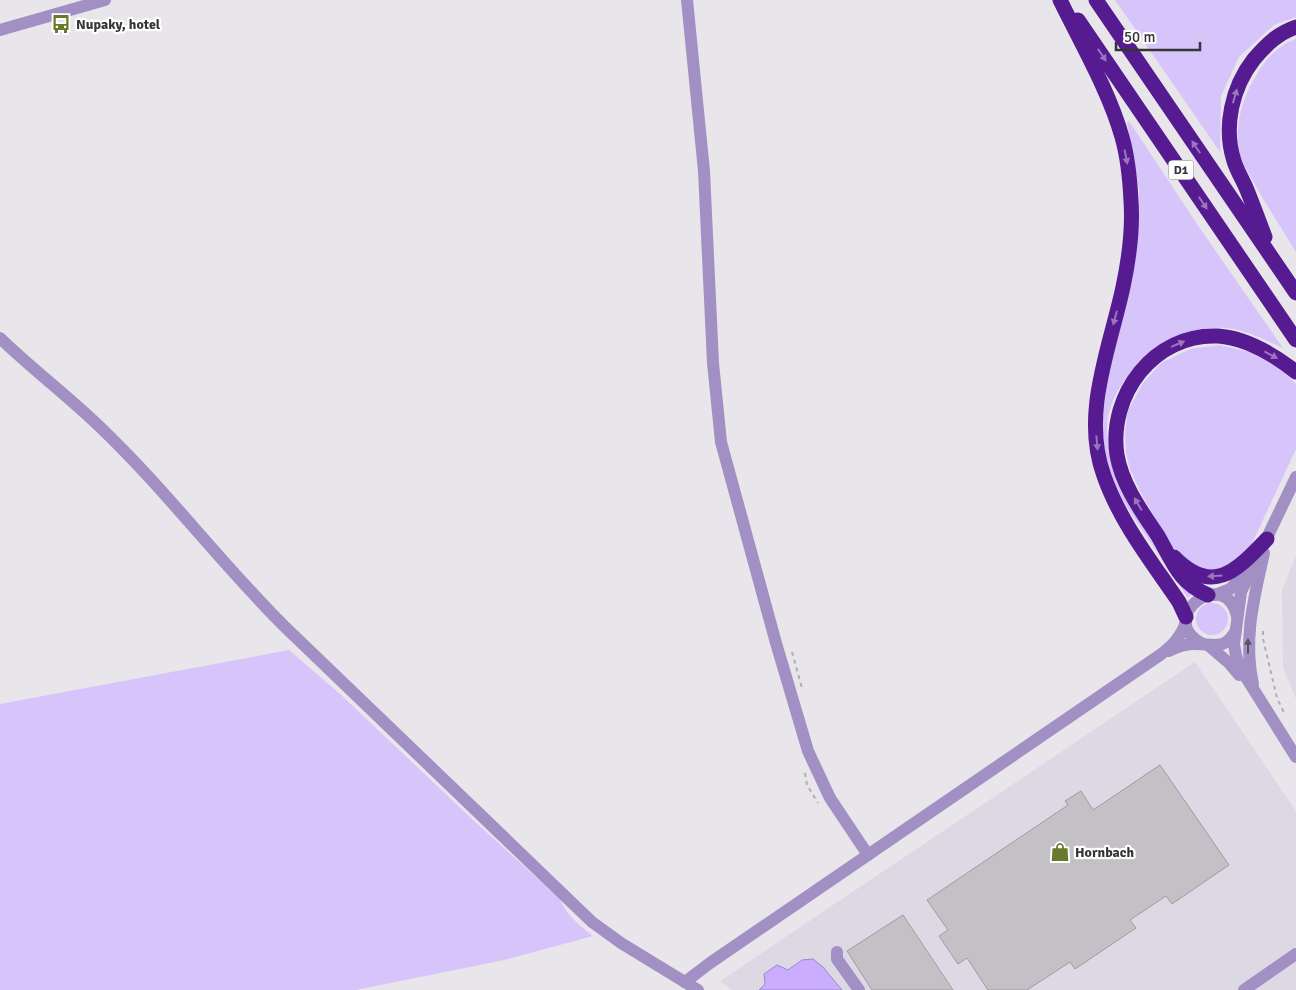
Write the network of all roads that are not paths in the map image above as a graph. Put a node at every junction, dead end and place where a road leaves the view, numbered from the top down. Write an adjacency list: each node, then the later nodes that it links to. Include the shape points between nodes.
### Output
1 (105, 0): 6 (street)
2 (687, 0): 25 (street, via 704,171 712,363 721,442 808,751 830,798)
3 (1060, 0): 19 (highway, one-way to 19, via 1113,111 1129,172 1131,227 1127,264 1098,394 1097,451 1111,495)
4 (1064, 0): 12 (highway, D1, one-way to 12)
5 (1096, 0): 9 (highway, D1, one-way to 5)
6 (79, 3): 8 (street)
7 (1296, 27): 9 (highway, one-way to 7, via 1234,162 1229,135 1231,110 1239,83 1251,63 1268,42)
8 (0, 30)
9 (1273, 259): 10 (highway, D1)
10 (1296, 293)
11 (0, 338): 28 (street, via 100,426 164,492 282,625 592,922)
12 (1296, 340)
13 (1296, 372): 16 (highway, one-way to 13, via 1136,502 1117,456 1117,419 1131,383 1139,372 1167,349 1205,336 1244,341)
14 (1296, 477): 15 (street)
15 (1267, 539): 16 (highway, one-way to 16, via 1232,571 1212,577 1192,572); 17 (street); 23 (street, one-way to 15, via 1249,661 1249,636)
16 (1163, 545): 18 (highway, via 1182,578 1193,588)
17 (1251, 568): 18 (street, via 1230,589); 20 (street, via 1241,592)
18 (1212, 595): 19 (street, via 1192,603); 20 (street, via 1231,603)
19 (1186, 620): 21 (street, via 1190,634); 22 (street, via 1182,633)
20 (1237, 622): 21 (street, via 1233,635 1226,642); 23 (street, via 1236,656)
21 (1206, 645): 22 (street, via 1180,646); 23 (street, via 1229,663)
22 (1160, 655): 25 (street)
23 (1256, 694): 24 (street)
24 (1296, 757)
25 (868, 856): 28 (street)
26 (837, 952): 30 (street, via 837,959)
27 (1295, 957): 31 (street)
28 (686, 982): 29 (street)
29 (698, 990)
30 (858, 990)
31 (1244, 990)

